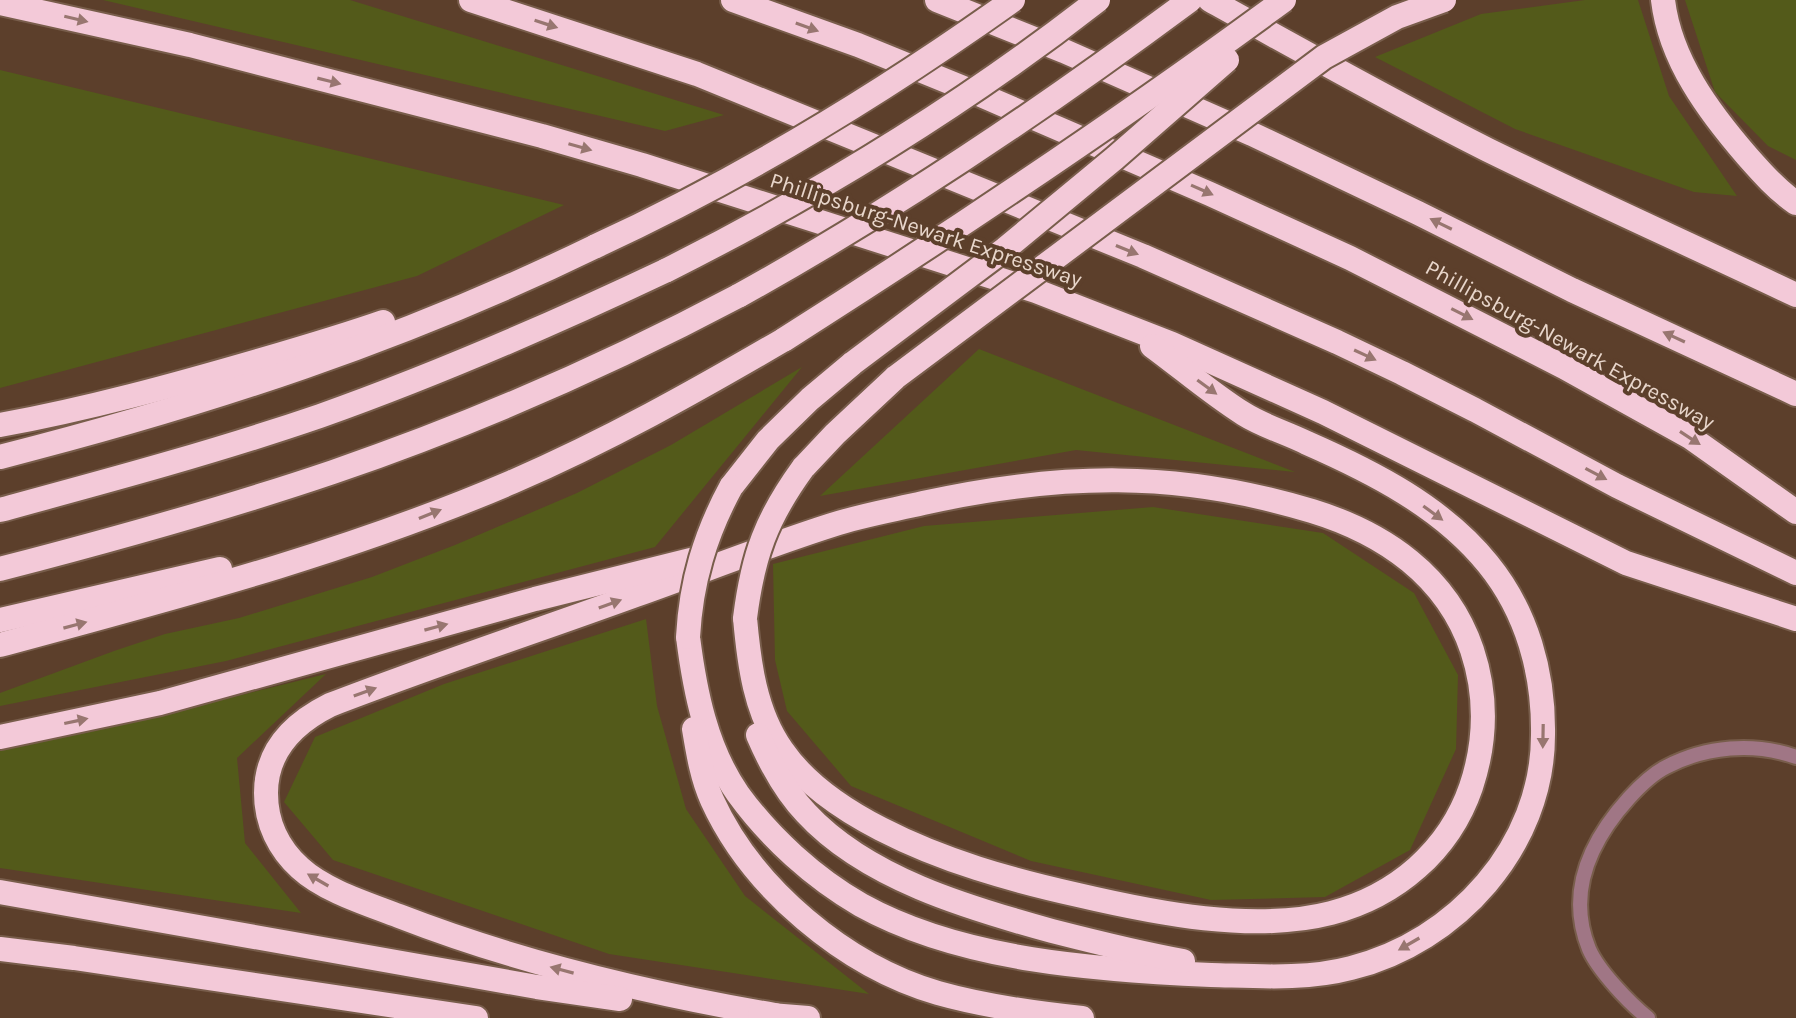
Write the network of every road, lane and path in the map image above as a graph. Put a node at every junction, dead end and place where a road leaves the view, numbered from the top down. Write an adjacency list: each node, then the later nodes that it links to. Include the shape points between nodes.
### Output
1 (471, 0): 25 (highway, one-way to 25, via 697,74 1143,256 1402,373)
2 (733, 0): 21 (highway, Phillipsburg-Newark Expressway, one-way to 21, via 976,93 1350,258 1690,437)
3 (937, 0): 17 (highway, Phillipsburg-Newark Expressway, one-way to 3, via 1239,128)
4 (1013, 0): 14 (highway, bridge, via 798,141)
5 (1098, 0): 20 (highway, bridge, via 891,145 667,270 485,352 333,411 206,453)
6 (1190, 0): 24 (highway, bridge, via 928,183 740,295 665,333 508,404 334,472)
7 (1210, 0): 15 (highway, via 1486,148)
8 (1284, 0): 23 (highway, one-way to 8, bridge, via 625,429 785,339 995,204)
9 (1295, 0): 29 (highway, bridge, via 1040,221 853,363 768,440 718,511 699,559)
10 (1444, 0): 26 (highway, bridge, via 1397,17 1324,57 896,377 803,468 775,509 757,552)
11 (1663, 0): 13 (highway, via 1676,49 1713,115)
12 (0, 3): 16 (highway, Phillipsburg-Newark Expressway, one-way to 16, via 190,45 556,140 892,244)
13 (1796, 203)
14 (596, 246): 18 (highway, via 282,354); 19 (highway, via 458,309 293,372)
15 (1796, 295)
16 (1122, 324): 27 (highway, Phillipsburg-Newark Expressway, via 1323,412 1626,563); 35 (highway, one-way to 35, via 1245,415 1365,471 1450,525 1503,584 1532,649 1543,719 1541,767 1518,837 1491,879 1457,913 1399,951 1347,969)
17 (1796, 394)
18 (0, 425)
19 (0, 457)
20 (0, 510)
21 (1796, 512)
22 (838, 523): 26 (highway, via 1001,488 1110,480 1236,492 1352,525 1415,565 1463,628 1479,678 1484,728 1467,798 1444,839 1412,873 1374,898 1329,914 1281,921 1231,920 1054,890 907,842 854,815 812,784 782,750 762,710); 31 (highway, one-way to 22, via 160,703 535,599); 36 (highway, one-way to 22, via 548,966 437,931 342,893 289,857 270,823 266,788 276,752 286,738 330,705)
23 (400, 526): 28 (highway); 30 (highway, one-way to 23, via 267,571)
24 (0, 569)
25 (1796, 573)
26 (745, 618): 35 (highway, via 747,688 766,753 807,815 852,850 933,893 1037,927 1180,960)
27 (1796, 619)
28 (0, 620)
29 (688, 637): 35 (highway, via 701,711 725,774 780,843 861,904 949,940 1017,956 1167,973); 39 (highway, via 691,710 710,797 740,850 784,900 858,958 909,983 965,1000)
30 (0, 645)
31 (0, 737)
32 (1796, 757): 40 (lane, via 1746,747 1686,758 1639,787 1600,835 1585,868 1581,894 1588,947 1597,965)
33 (0, 892): 36 (highway, via 537,987)
34 (0, 949): 37 (highway)
35 (1296, 975)
36 (775, 1015): 38 (highway)
37 (476, 1018)
38 (808, 1018)
39 (1082, 1018)
40 (1648, 1018)

